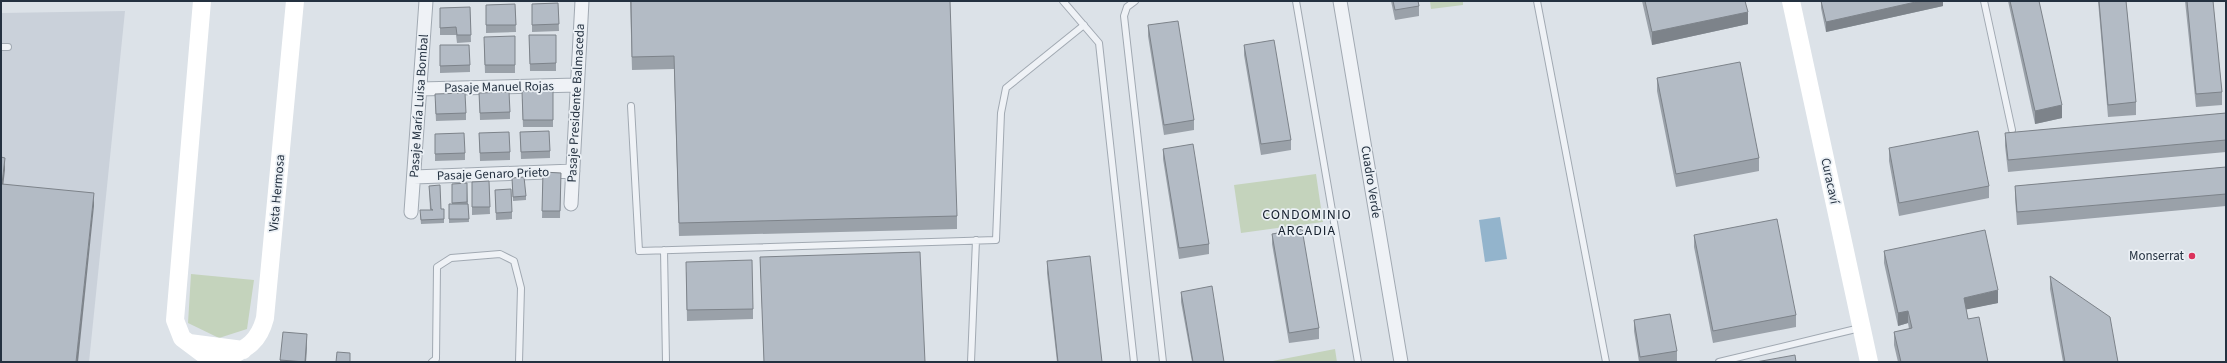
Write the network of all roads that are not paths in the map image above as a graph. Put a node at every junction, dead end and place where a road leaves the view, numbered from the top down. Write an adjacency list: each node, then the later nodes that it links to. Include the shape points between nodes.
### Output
1 (202, 1): 24 (street, via 175,320 179,334)
2 (295, 1): 25 (street, Vista Hermosa, via 265,318 258,338)
3 (426, 1): 14 (street, Pasaje María Luisa Bombal)
4 (582, 1): 13 (street, Pasaje Presidente Balmaceda)
5 (1063, 1): 12 (lane)
6 (1135, 1): 33 (lane, via 1127,8 1124,16)
7 (1296, 1): 34 (lane)
8 (1340, 1): 35 (street, Cuadro Verde)
9 (1537, 1): 36 (lane)
10 (1791, 1): 23 (street, Curacaví)
11 (1984, 1): 16 (lane)
12 (1084, 25): 21 (lane, via 1006,88 1001,113 996,240); 32 (lane, via 1099,43)
13 (577, 85): 14 (street, Pasaje Manuel Rojas); 17 (street, Pasaje Presidente Balmaceda)
14 (420, 89): 18 (street, Pasaje María Luisa Bombal)
15 (631, 106): 22 (lane, via 639,251)
16 (2012, 130)
17 (573, 171): 18 (street, Pasaje Genaro Prieto); 19 (street, Pasaje Presidente Balmaceda)
18 (414, 177): 20 (street, Pasaje María Luisa Bombal)
19 (571, 204)
20 (411, 212)
21 (976, 240): 22 (lane); 31 (lane)
22 (664, 250): 30 (lane)
23 (1862, 328): 37 (lane); 38 (street, Curacaví)
24 (186, 342): 25 (street); 26 (street)
25 (243, 350): 27 (street, Vista Hermosa)
26 (214, 362)
27 (218, 362)
28 (432, 362): 29 (lane, via 436,359 437,267 451,258 500,254 514,261 521,288)
29 (519, 362)
30 (666, 362)
31 (971, 362)
32 (1134, 362)
33 (1163, 362)
34 (1358, 362)
35 (1401, 362)
36 (1606, 362)
37 (1719, 362)
38 (1869, 362)

